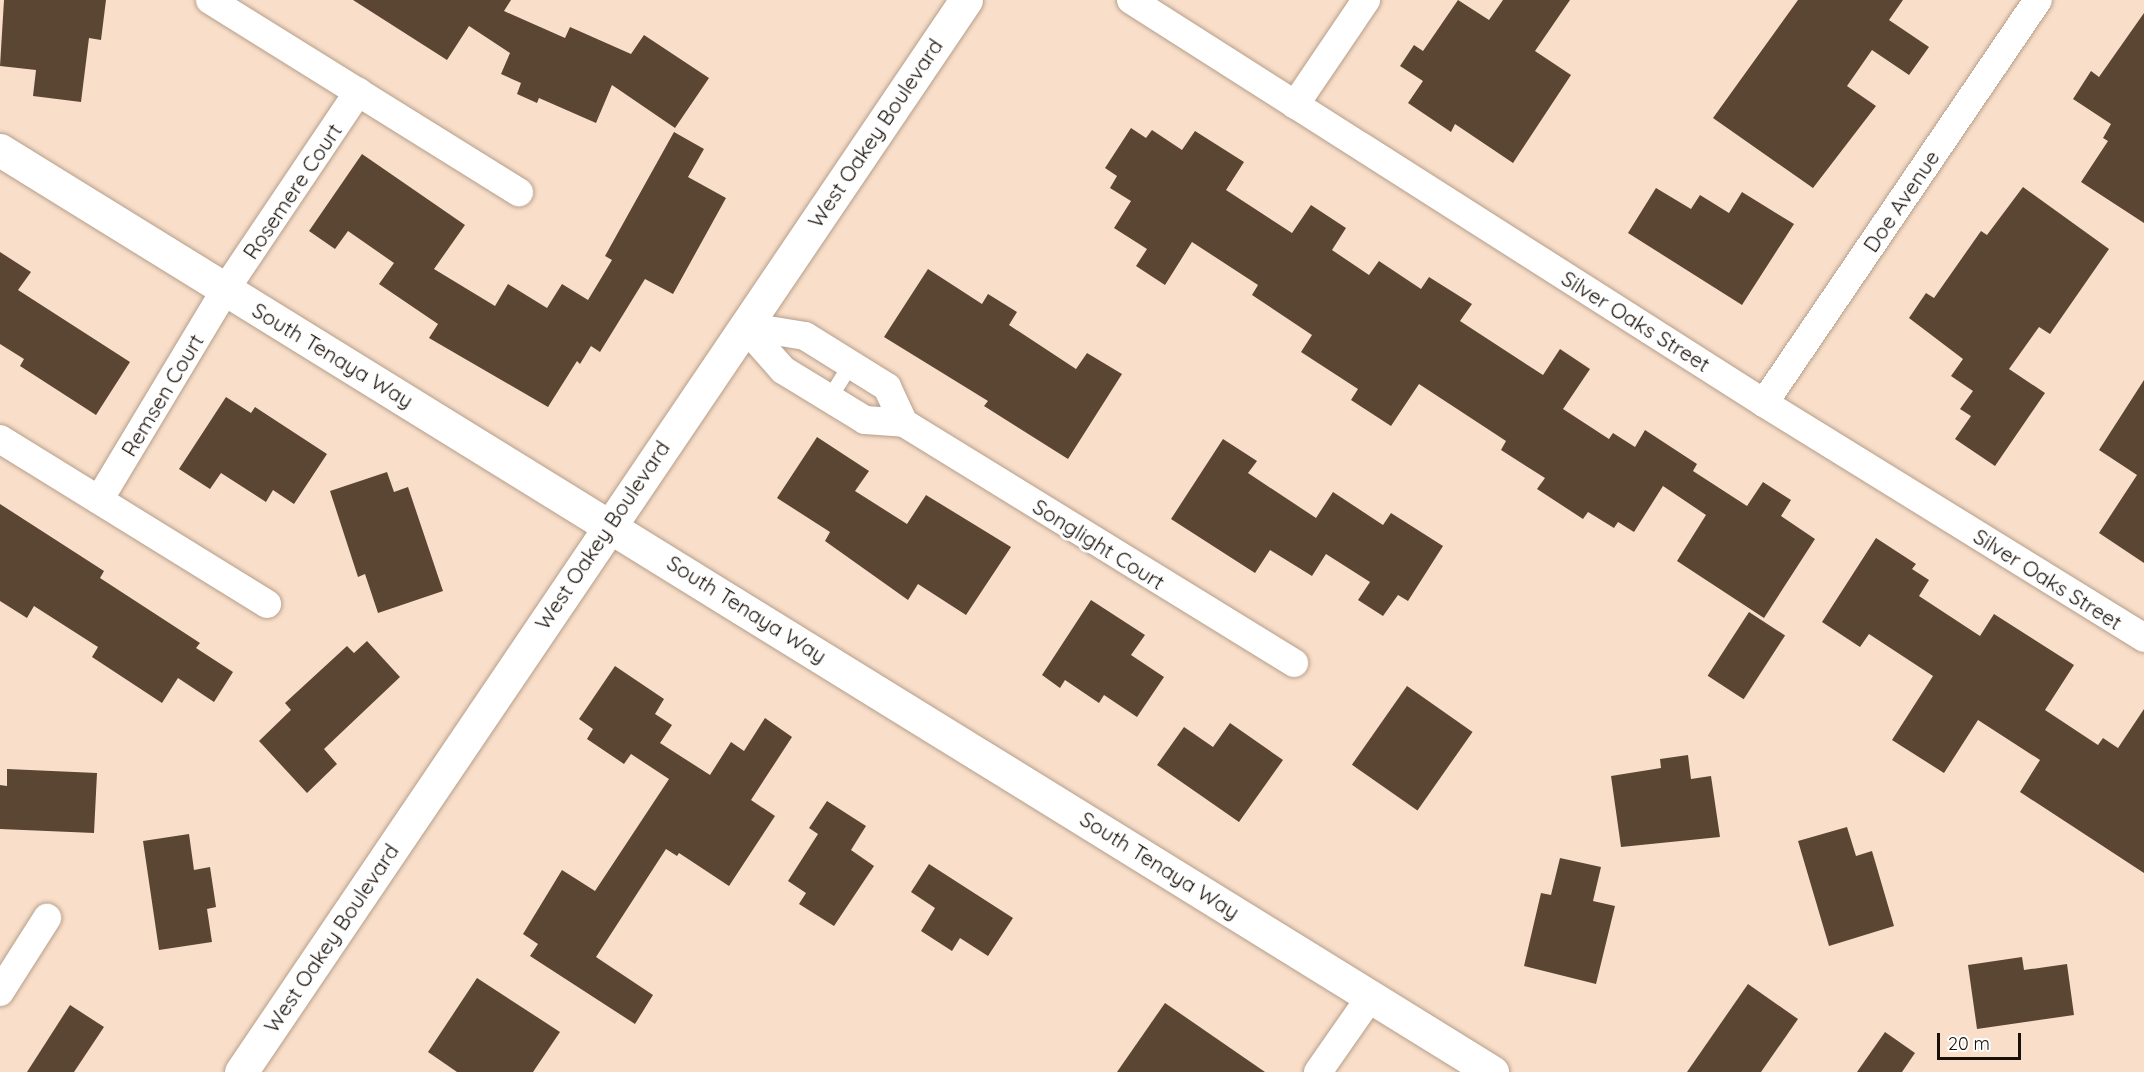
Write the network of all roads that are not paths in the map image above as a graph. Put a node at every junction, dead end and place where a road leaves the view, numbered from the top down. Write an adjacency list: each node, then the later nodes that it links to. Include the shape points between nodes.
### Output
1 (210, 0): 6 (street)
2 (966, 0): 11 (street, West Oakey Boulevard)
3 (1131, 0): 7 (street, Silver Oaks Street)
4 (1366, 0): 7 (street)
5 (2038, 0): 14 (street, Doe Avenue)
6 (358, 92): 9 (street); 10 (street, Rosemere Court)
7 (1295, 105): 14 (street, Silver Oaks Street)
8 (0, 150): 10 (street, South Tenaya Way)
9 (519, 192)
10 (225, 290): 17 (street, Remsen Court); 18 (street, South Tenaya Way)
11 (744, 326): 12 (street, via 805,336); 13 (street, Songlight Court, via 783,370); 18 (street, West Oakey Boulevard)
12 (850, 364): 13 (lane); 15 (street, via 887,387)
13 (828, 398): 15 (street, Songlight Court, via 865,420)
14 (1764, 403): 20 (street, Silver Oaks Street)
15 (904, 423): 21 (street, Songlight Court)
16 (0, 439): 17 (street)
17 (99, 500): 19 (street)
18 (610, 524): 24 (street, South Tenaya Way); 25 (street, West Oakey Boulevard)
19 (267, 604)
20 (2144, 638)
21 (1294, 663)
22 (47, 918): 23 (street)
23 (0, 992)
24 (1371, 996): 26 (street); 27 (street, South Tenaya Way)
25 (241, 1072)
26 (1318, 1072)
27 (1492, 1072)

